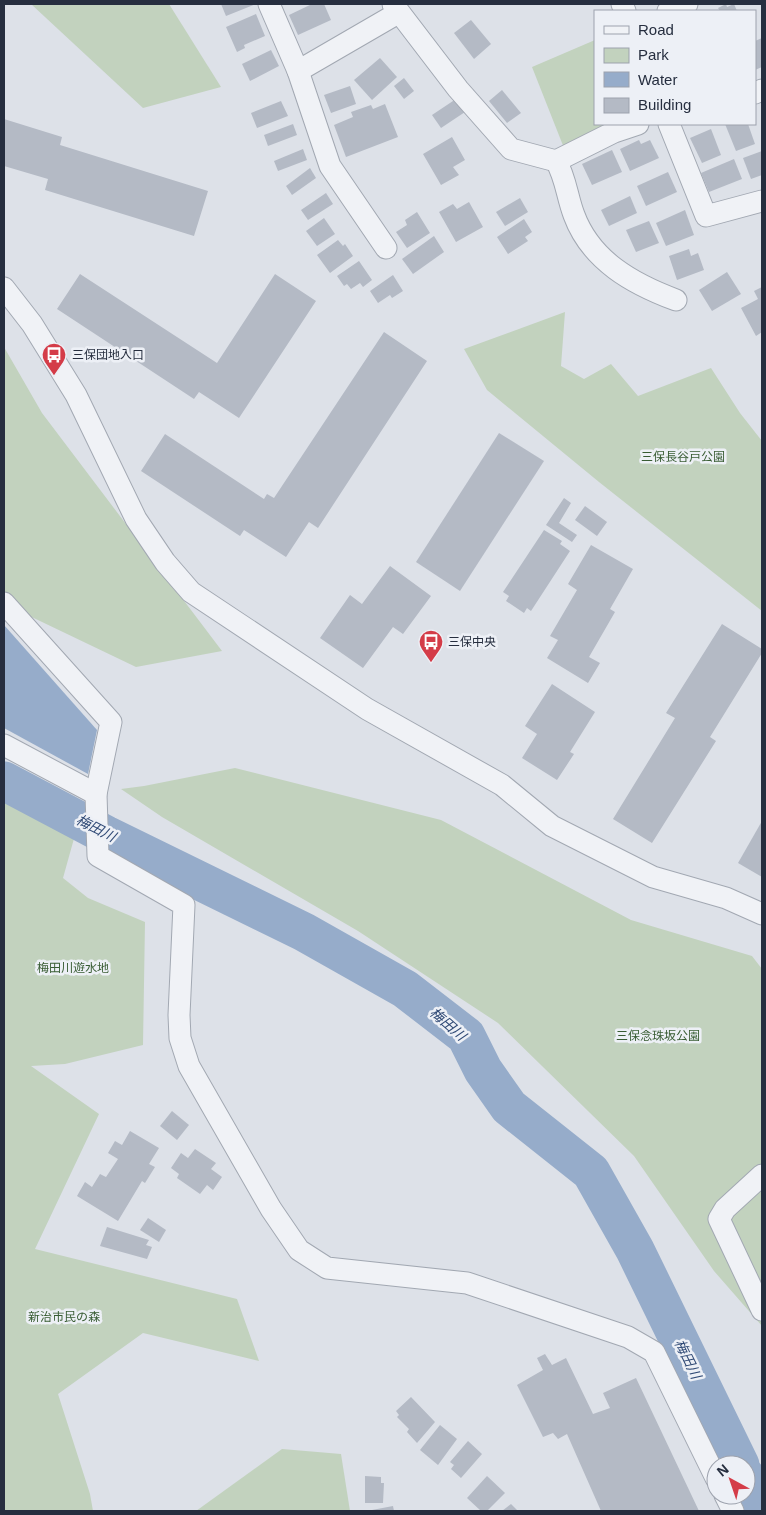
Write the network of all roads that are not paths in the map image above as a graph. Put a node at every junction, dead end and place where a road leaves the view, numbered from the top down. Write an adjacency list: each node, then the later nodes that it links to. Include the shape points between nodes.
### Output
1 (269, 4): 5 (street)
2 (687, 4): 4 (street)
3 (395, 8): 5 (street); 8 (street, via 458,89 511,149)
4 (671, 10)
5 (298, 71): 10 (street, via 330,166)
6 (635, 125): 8 (street)
7 (669, 125): 9 (street, via 706,216)
8 (556, 161): 12 (street, via 564,174 574,215 586,239 613,268 642,288)
9 (762, 201)
10 (386, 248)
11 (4, 288): 16 (street, via 32,324 76,395 136,519 164,562 191,592 367,709 502,785 552,826 652,876 726,898)
12 (676, 300)
13 (4, 603): 15 (street, via 111,722)
14 (4, 745): 15 (street)
15 (96, 796): 19 (street, via 98,856 184,905 179,1016 180,1038 189,1066 271,1209 299,1250 328,1268 467,1283 628,1337 654,1352)
16 (762, 914)
17 (762, 1175): 18 (street, via 725,1209 719,1219)
18 (762, 1310)
19 (706, 1458)

